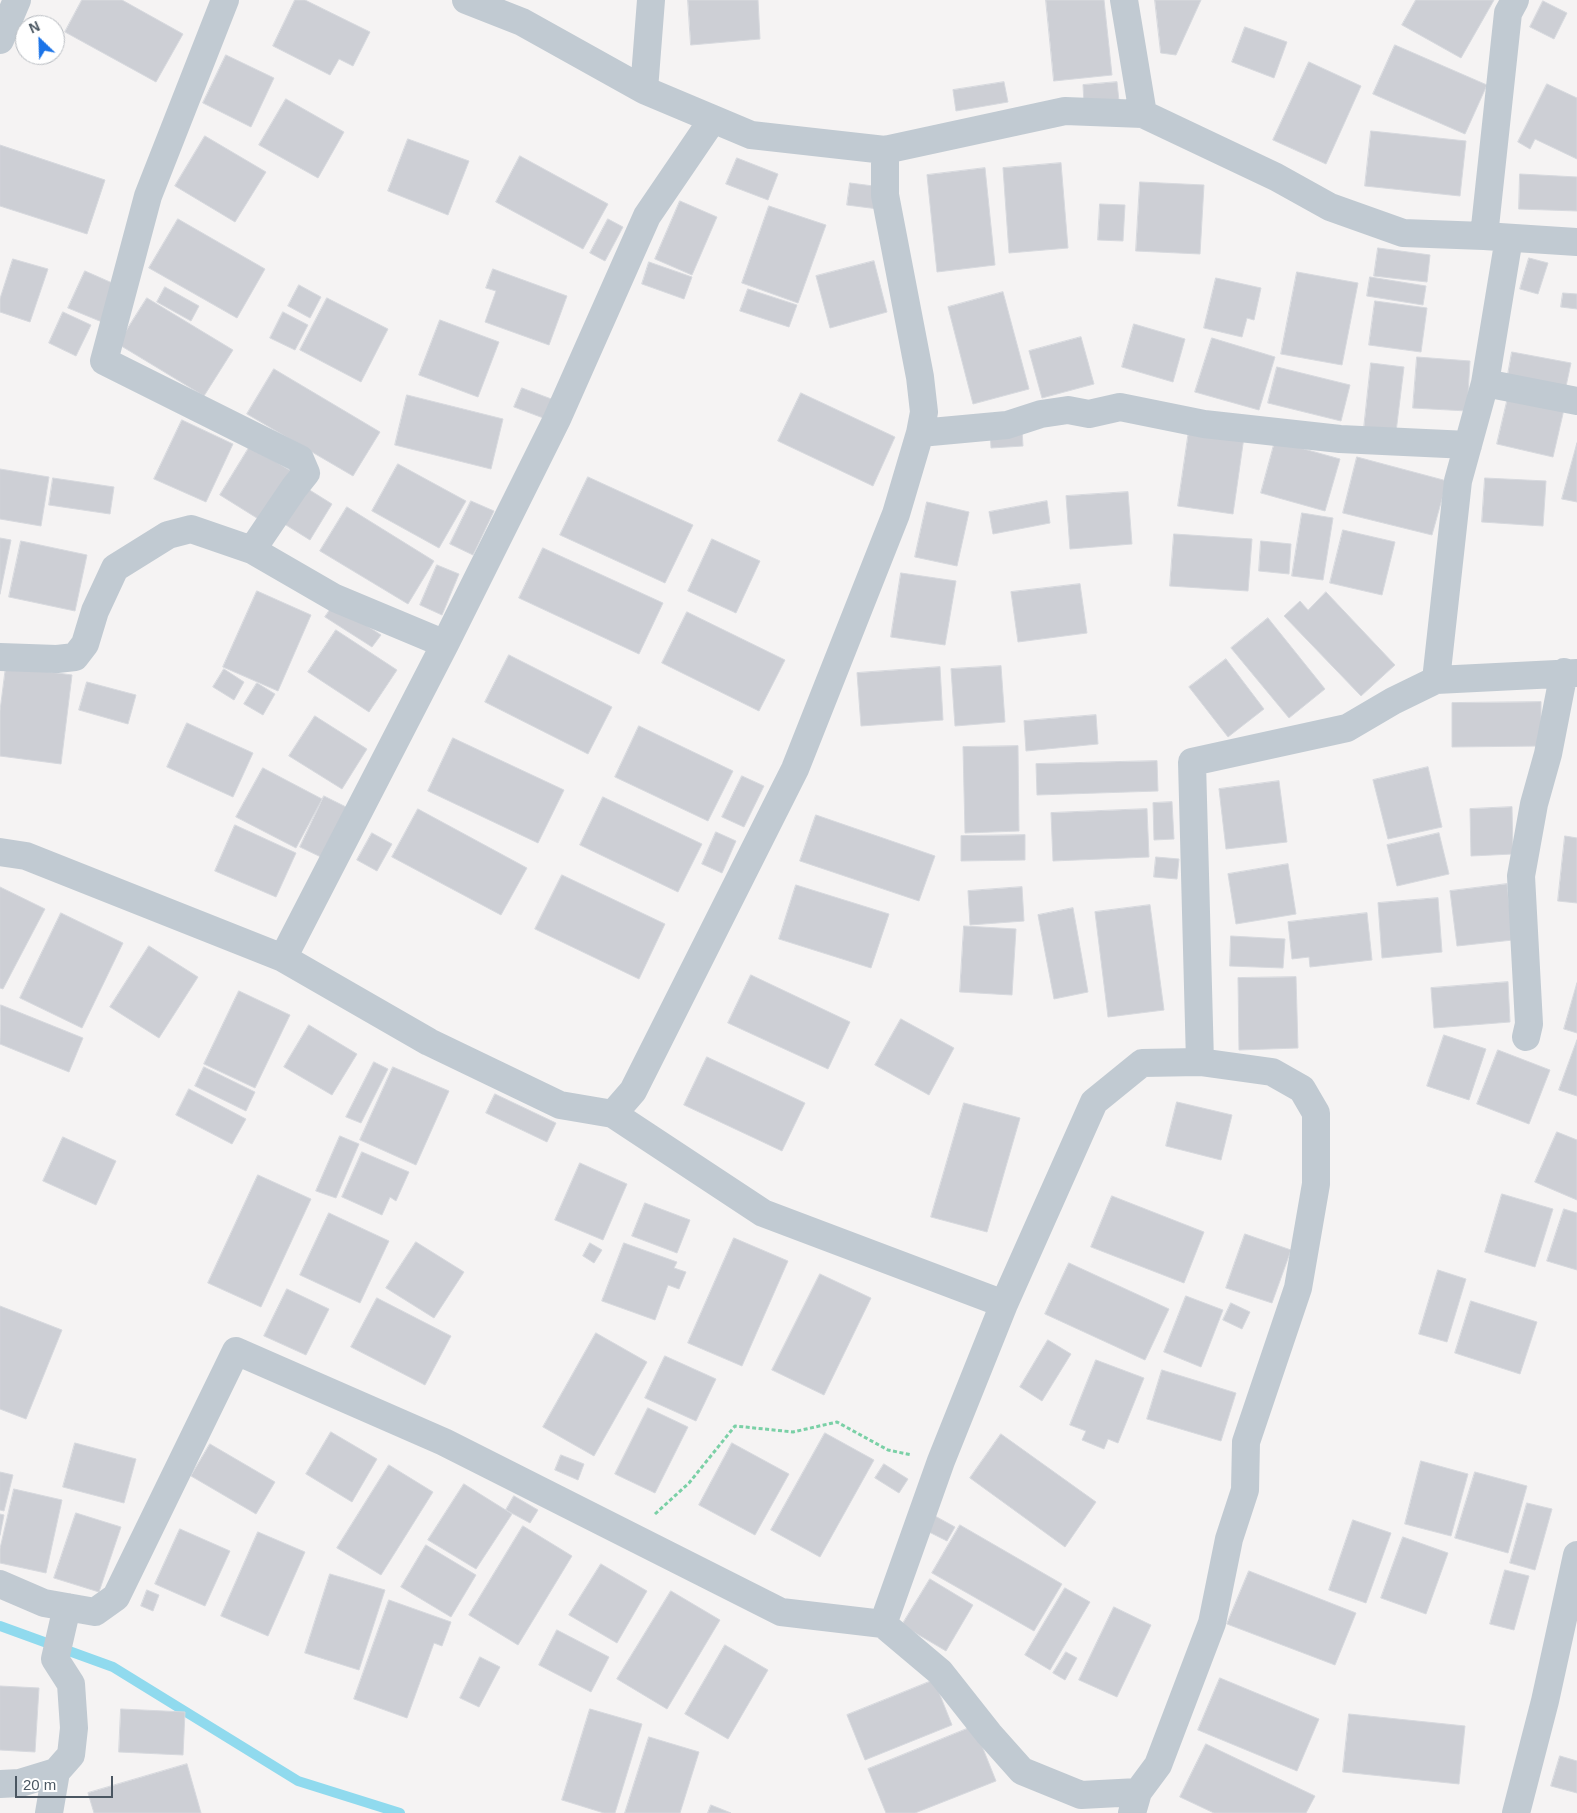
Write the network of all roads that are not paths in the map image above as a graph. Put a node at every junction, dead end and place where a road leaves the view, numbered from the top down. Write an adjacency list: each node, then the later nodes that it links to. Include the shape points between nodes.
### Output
1 (16, 0): 7 (street)
2 (225, 0): 18 (street, via 148,196 104,361 300,459 306,473)
3 (466, 0): 8 (street, via 522,22)
4 (651, 0): 8 (street)
5 (1124, 0): 9 (street)
6 (1515, 0): 12 (street, via 1508,13)
7 (0, 40)
8 (644, 90): 10 (street)
9 (1143, 114): 11 (street, via 1066,111); 12 (street, via 1276,177 1330,208 1403,233)
10 (713, 119): 11 (street, via 751,135); 19 (street, via 648,216 556,419)
11 (885, 150): 16 (street, via 884,196 920,377 924,412)
12 (1496, 237): 13 (street); 14 (street)
13 (1577, 242)
14 (1485, 383): 15 (street); 17 (street)
15 (1577, 401)
16 (920, 433): 17 (street, via 1008,425 1041,414 1068,410 1089,414 1120,407 1204,424 1340,439); 27 (street, via 896,514 795,769 633,1091)
17 (1468, 445): 22 (street, via 1458,482)
18 (252, 550): 19 (street, via 335,598); 20 (street, via 191,529 168,534 116,568 95,611 85,644 75,657)
19 (445, 644): 24 (street)
20 (0, 657)
21 (1570, 673): 22 (street); 25 (street, via 1534,804 1520,876)
22 (1436, 680): 26 (street, via 1347,728 1192,762)
23 (0, 852): 24 (street, via 26,856)
24 (284, 958): 27 (street, via 429,1042 560,1105)
25 (1526, 1036)
26 (1200, 1062): 28 (street, via 1142,1063 1094,1102); 35 (street, via 1272,1072 1302,1089 1316,1113 1316,1184 1298,1288 1246,1442 1245,1490 1229,1538 1212,1623 1158,1765)
27 (613, 1114): 28 (street, via 763,1214)
28 (1004, 1304): 32 (street, via 941,1461)
29 (1577, 1555): 38 (street)
30 (0, 1584): 31 (street, via 44,1603)
31 (67, 1607): 32 (street, via 95,1612 116,1597 236,1351 444,1442 781,1612); 33 (street, via 55,1660 71,1684 74,1728 70,1755)
32 (884, 1624): 35 (street, via 940,1672 1022,1771 1081,1795)
33 (56, 1772): 34 (street); 37 (street)
34 (10, 1783): 36 (street)
35 (1135, 1803)
36 (44, 1813)
37 (49, 1813)
38 (1516, 1813)

